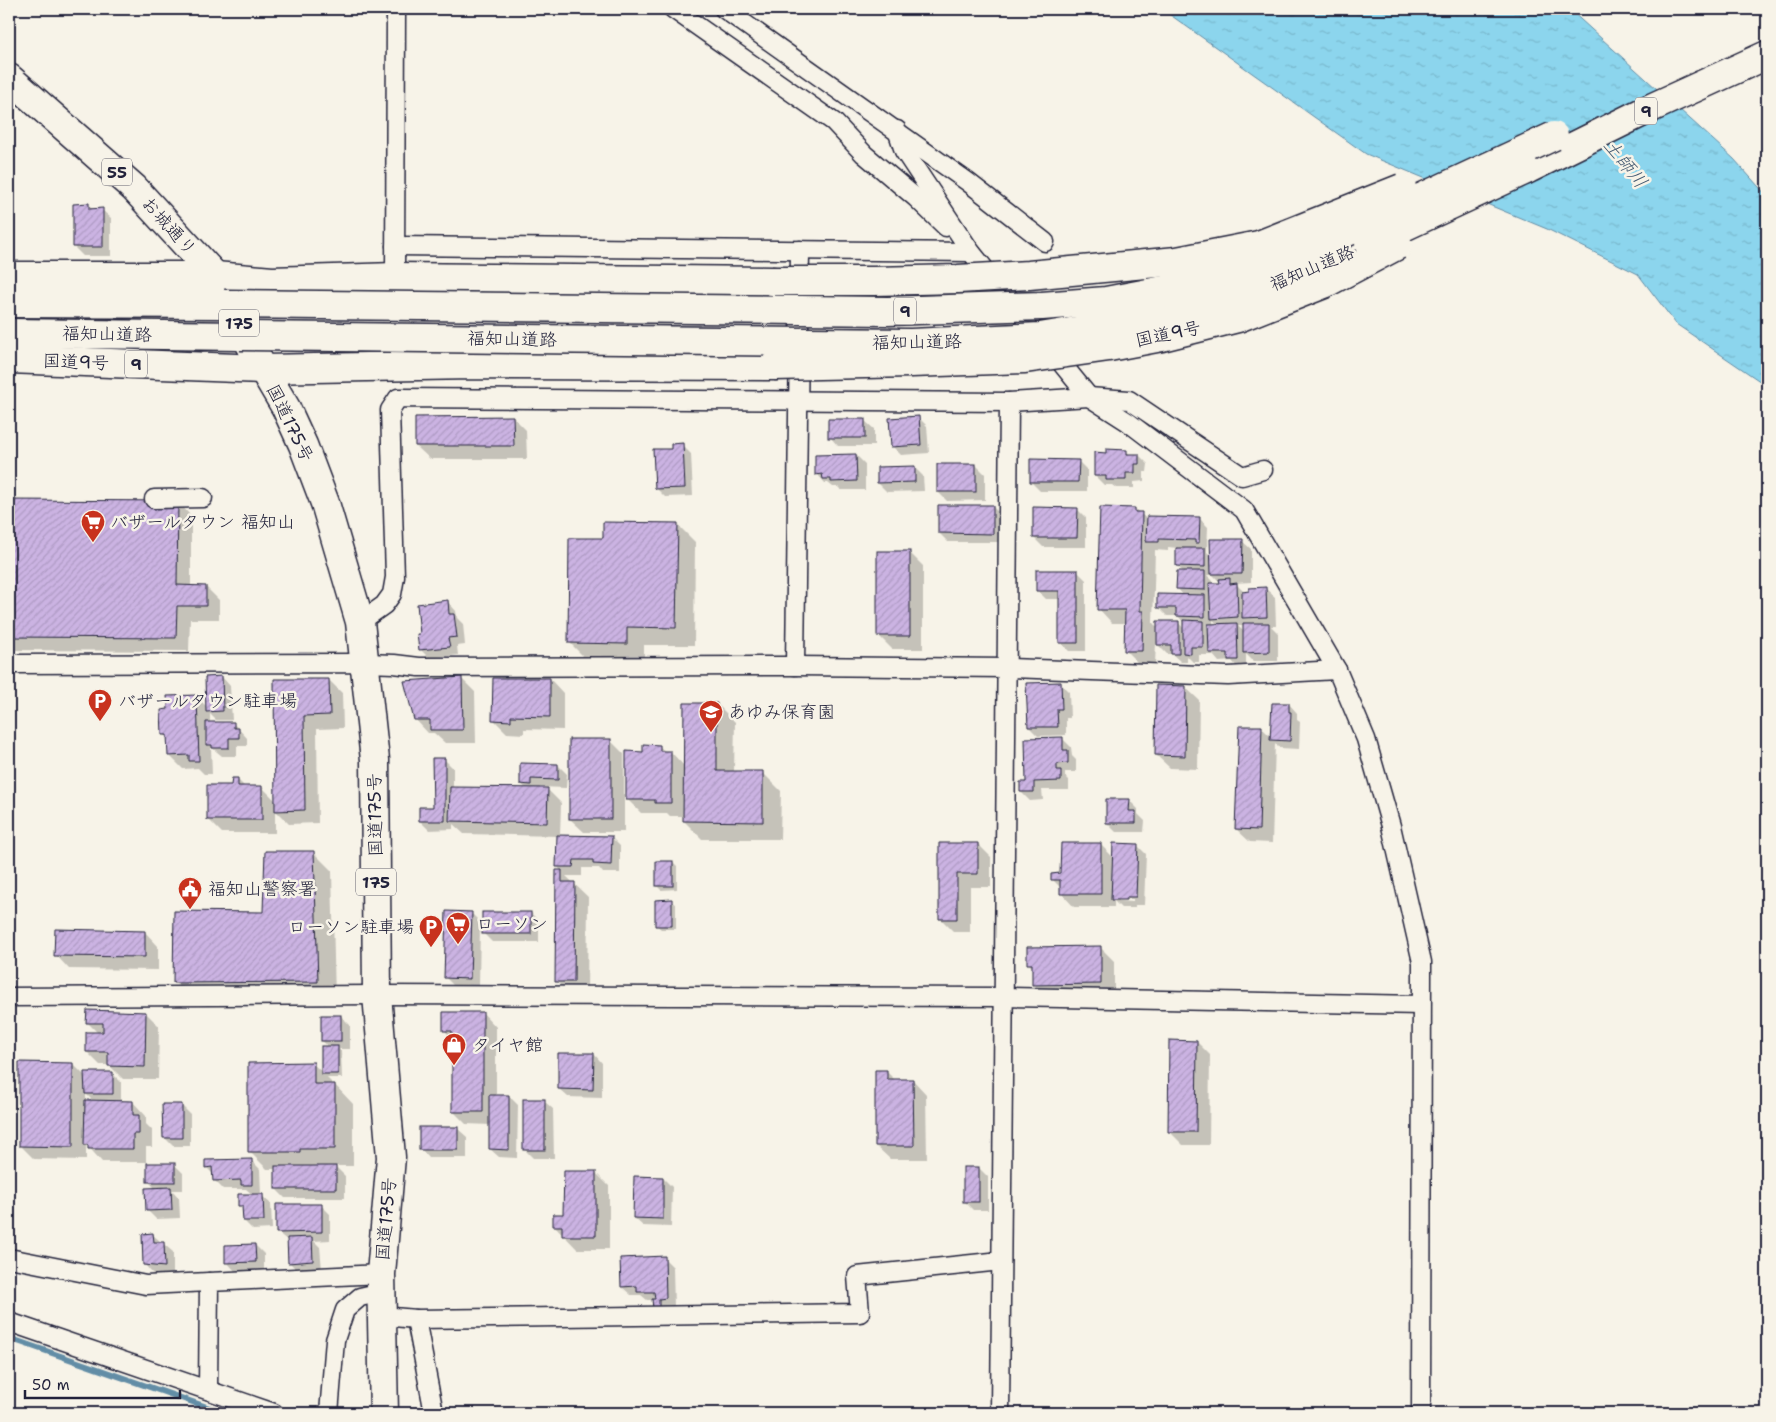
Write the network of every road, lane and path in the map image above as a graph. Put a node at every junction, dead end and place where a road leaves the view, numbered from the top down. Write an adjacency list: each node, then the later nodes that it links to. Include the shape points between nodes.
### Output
1 (396, 9): 11 (street)
2 (673, 9): 13 (street, via 834,122 864,154 916,198)
3 (724, 9): 7 (street)
4 (1767, 36): 8 (main road, 福知山道路 / 9)
5 (1767, 55): 9 (main road, 福知山道路 / 9)
6 (9, 78): 15 (main road, お城通り / 55, via 134,188)
7 (897, 130): 10 (street); 13 (street, via 904,151)
8 (1554, 136): 16 (main road, 9, bridge, via 1446,170 1259,245 1177,261 1029,275 874,281); 17 (main road, 福知山道路 / 9, bridge, via 1302,253 1243,275 1106,301 888,311)
9 (1526, 170): 18 (main road, 福知山道路 / 9, bridge, via 1313,269 1246,296 1137,321 1040,337 911,343); 20 (main road, 国道9号 / 9, bridge, via 1496,193 1324,284 1238,318 1135,342 1025,359 911,363)
10 (1045, 242)
11 (395, 246): 12 (street); 16 (street)
12 (800, 250): 13 (street); 22 (street)
13 (971, 252): 21 (street)
14 (9, 276): 15 (main road, 9)
15 (215, 276): 16 (main road, 9, via 272,280); 20 (main road, 国道175号 / 175)
16 (395, 277)
17 (9, 303)
18 (9, 333)
19 (9, 359): 20 (main road, 国道9号 / 9)
20 (263, 369): 27 (main road, 国道175号 / 175, via 286,408 325,502)
21 (1090, 397): 23 (street); 24 (street, via 1129,400 1242,476); 32 (street, via 1244,510)
22 (798, 402): 23 (street); 27 (street, via 398,398 390,410 395,577 392,594 384,605); 30 (street)
23 (1010, 402): 31 (street)
24 (1263, 470)
25 (203, 498): 26 (street)
26 (154, 499)
27 (360, 622): 29 (main road, 国道175号 / 175)
28 (9, 664): 29 (street)
29 (366, 664): 30 (street, via 419,667); 33 (main road, 国道175号 / 175, via 375,760)
30 (795, 666): 31 (street)
31 (1007, 668): 32 (street, via 1228,676); 35 (street)
32 (1337, 670): 36 (street, via 1366,738 1391,826 1422,962)
33 (377, 995): 34 (street); 35 (street); 40 (main road, 国道175号 / 175, via 391,1157)
34 (9, 997)
35 (1004, 997): 36 (street); 38 (street)
36 (1421, 1005): 49 (street)
37 (9, 1258): 39 (street, via 146,1285)
38 (1001, 1261): 41 (street, via 857,1276 860,1313); 48 (street)
39 (209, 1282): 40 (street); 43 (street)
40 (382, 1294): 41 (street); 45 (street, via 360,1297 345,1310 335,1340); 46 (main road, 国道175号 / 175)
41 (416, 1319): 47 (street)
42 (9, 1322): 43 (street)
43 (208, 1390): 44 (street)
44 (274, 1413)
45 (329, 1413)
46 (384, 1413)
47 (434, 1413)
48 (1000, 1413)
49 (1421, 1413)

